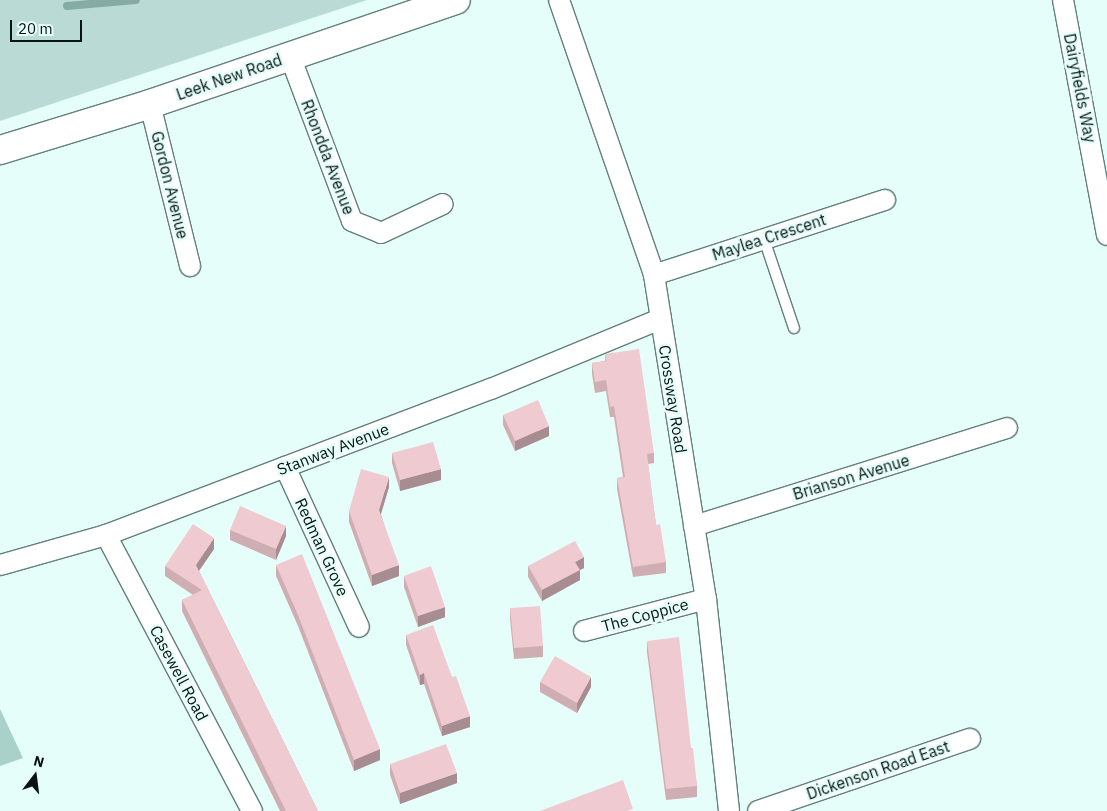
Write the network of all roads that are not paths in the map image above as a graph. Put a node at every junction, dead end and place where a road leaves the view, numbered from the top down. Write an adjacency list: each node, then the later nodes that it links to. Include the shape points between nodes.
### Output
1 (456, 0): 4 (highway, Leek New Road)
2 (559, 0): 12 (street, Crossway Road)
3 (1063, 0): 9 (street, Dairyfields Way)
4 (290, 56): 5 (highway, Leek New Road); 8 (street, Rhondda Avenue, via 352,221 381,233)
5 (150, 104): 6 (highway, Leek New Road); 11 (street, Gordon Avenue)
6 (0, 150)
7 (885, 200): 10 (street, Maylea Crescent)
8 (443, 204)
9 (1106, 224)
10 (764, 239): 12 (street, Maylea Crescent); 14 (lane)
11 (190, 266)
12 (654, 275): 13 (street, Crossway Road)
13 (660, 319): 16 (street, Stanway Avenue, via 491,389); 17 (street, Crossway Road)
14 (794, 328)
15 (1008, 428): 17 (street, Brianson Avenue)
16 (285, 467): 18 (street, Stanway Avenue); 21 (street, Redman Grove)
17 (694, 526): 20 (street, Crossway Road)
18 (106, 535): 19 (street, Stanway Avenue); 24 (street, Casewell Road)
19 (0, 565)
20 (706, 599): 22 (street, The Coppice); 25 (street, Crossway Road)
21 (359, 627)
22 (584, 631)
23 (970, 739): 26 (street, Dickenson Road East)
24 (252, 811)
25 (730, 811)
26 (758, 811)

